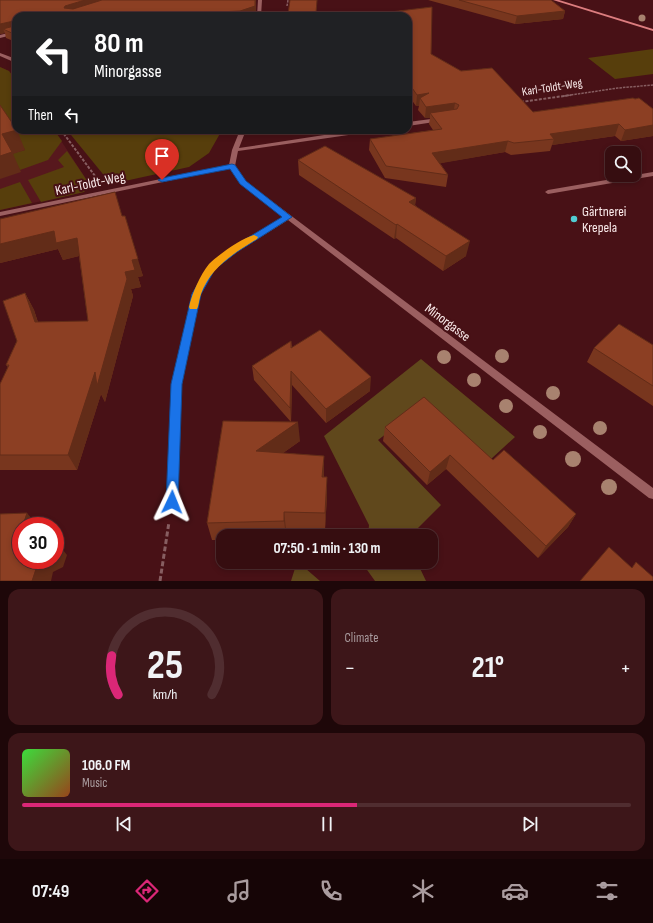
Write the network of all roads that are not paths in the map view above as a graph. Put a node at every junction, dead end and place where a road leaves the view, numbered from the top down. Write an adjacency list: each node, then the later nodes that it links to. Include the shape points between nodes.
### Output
1 (260, 0): 3 (street)
2 (555, 0): 4 (main road)
3 (259, 12)
4 (653, 30)
5 (12, 33): 6 (street)
6 (0, 37)
7 (0, 54): 8 (street)
8 (12, 59)
9 (446, 119): 10 (street)
10 (412, 123)
11 (241, 134): 13 (street)
12 (342, 134): 13 (street)
13 (235, 150): 14 (street)
14 (232, 166): 17 (street, Karl-Toldt-Weg); 18 (street, Minorgasse, via 243,182)
15 (653, 174): 16 (street)
16 (548, 192)
17 (0, 214)
18 (288, 217): 19 (street, Minorgasse); 20 (street, via 234,250 212,267 196,294 177,384)
19 (653, 494)
20 (172, 502)

